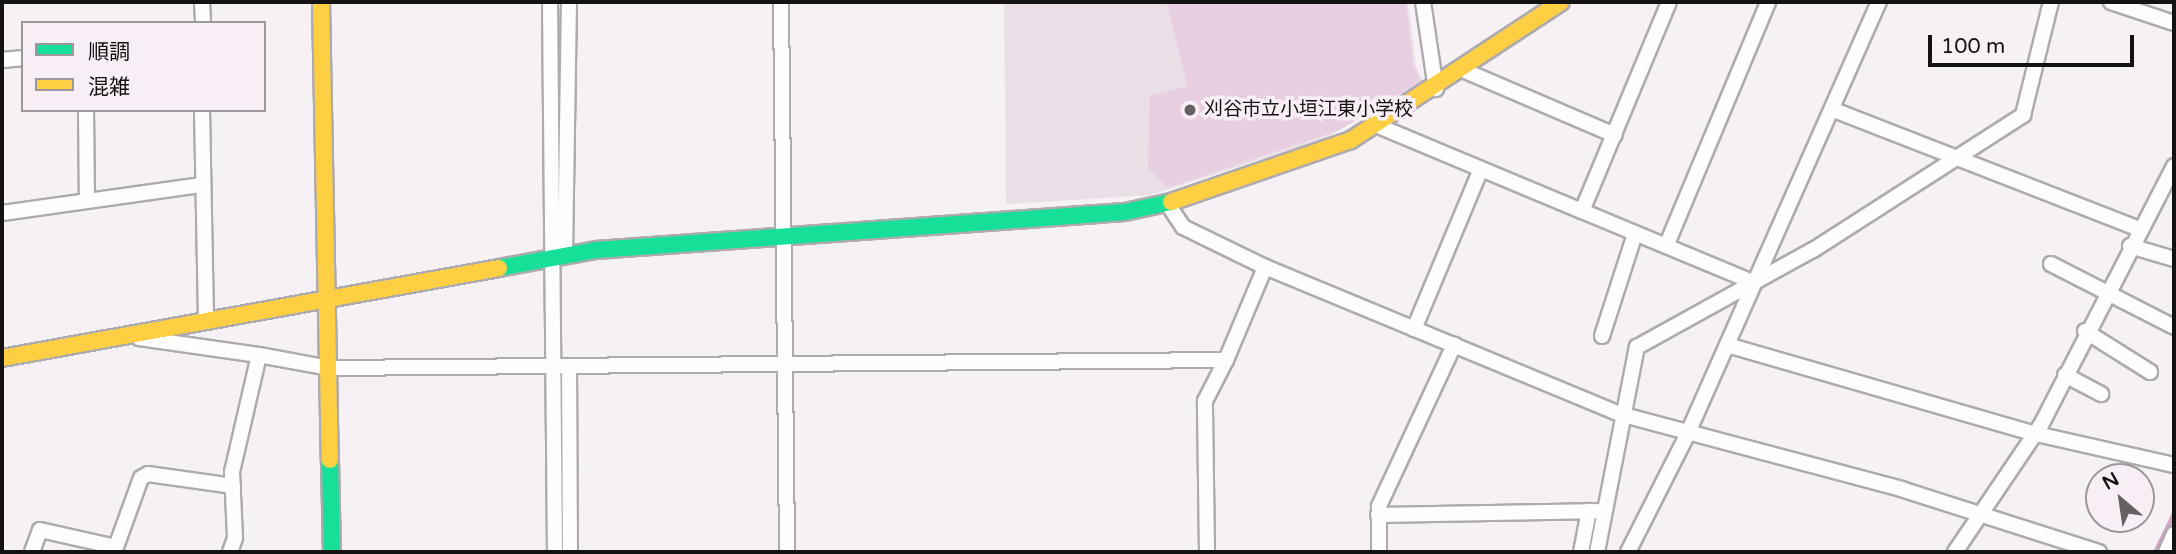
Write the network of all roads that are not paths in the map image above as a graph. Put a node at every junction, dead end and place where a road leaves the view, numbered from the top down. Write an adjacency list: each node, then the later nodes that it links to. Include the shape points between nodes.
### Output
1 (202, 2): 13 (street)
2 (321, 2): 43 (street)
3 (550, 2): 37 (street)
4 (569, 2): 37 (street)
5 (781, 2): 34 (street)
6 (1423, 2): 18 (street)
7 (1670, 2): 23 (street)
8 (1768, 2): 35 (street)
9 (1879, 2): 19 (street)
10 (2051, 2): 24 (street, via 2023,115)
11 (2111, 2): 14 (street)
12 (1554, 4): 17 (street)
13 (203, 21)
14 (2174, 23)
15 (21, 58): 16 (street)
16 (2, 60)
17 (1462, 70): 18 (street); 23 (street)
18 (1436, 89): 22 (street)
19 (1834, 110): 24 (street); 41 (street)
20 (86, 112): 28 (street)
21 (202, 112): 27 (street)
22 (1376, 125): 26 (street); 29 (street, via 1298,161)
23 (1615, 135): 30 (street)
24 (1960, 158): 32 (street); 41 (street)
25 (2174, 166): 32 (street)
26 (1481, 169): 30 (street); 46 (street)
27 (202, 185): 28 (street); 44 (street)
28 (87, 201): 31 (street)
29 (1167, 203): 34 (street, via 1125,212); 40 (street, via 1183,226)
30 (1582, 211): 33 (street)
31 (2, 213)
32 (2139, 229): 36 (street)
33 (1634, 234): 35 (street); 49 (street)
34 (783, 236): 37 (street); 55 (street)
35 (1667, 244): 41 (street)
36 (2130, 246): 38 (street); 42 (street)
37 (559, 256): 43 (street); 56 (street)
38 (2174, 259)
39 (2051, 264): 42 (street)
40 (1265, 267): 46 (street); 54 (street)
41 (1755, 283): 51 (street); 62 (street, via 1637,347)
42 (2107, 288): 45 (street); 47 (street)
43 (330, 298): 44 (street); 58 (street)
44 (206, 318): 48 (street)
45 (2174, 327)
46 (1414, 329): 50 (street)
47 (2085, 331): 59 (street); 60 (street)
48 (123, 336): 52 (street); 53 (street)
49 (1602, 336)
50 (1454, 345): 62 (street); 68 (street)
51 (1727, 345): 63 (street); 64 (street)
52 (259, 355): 58 (street); 66 (street)
53 (2, 358)
54 (1226, 360): 55 (street); 77 (street, via 1205,401)
55 (784, 364): 57 (street); 76 (street)
56 (553, 366): 57 (street); 58 (street); 74 (street)
57 (569, 366): 75 (street)
58 (329, 368): 73 (street)
59 (2150, 372)
60 (2065, 375): 61 (street); 63 (street)
61 (2101, 394)
62 (1620, 414): 64 (street); 67 (street)
63 (2032, 433): 65 (street); 69 (street)
64 (1687, 435): 69 (street); 81 (street)
65 (2174, 465)
66 (233, 486): 71 (street, via 148,474 141,478 116,547 40,530); 72 (street, via 235,538)
67 (1596, 511): 68 (street); 79 (street); 80 (street)
68 (1378, 515): 78 (street)
69 (1981, 515): 82 (street); 83 (street)
70 (2174, 534): 84 (street)
71 (32, 552)
72 (230, 552)
73 (332, 552)
74 (555, 552)
75 (570, 552)
76 (787, 552)
77 (1207, 552)
78 (1379, 552)
79 (1581, 552)
80 (1597, 552)
81 (1628, 552)
82 (1955, 552)
83 (2099, 552)
84 (2166, 552)

